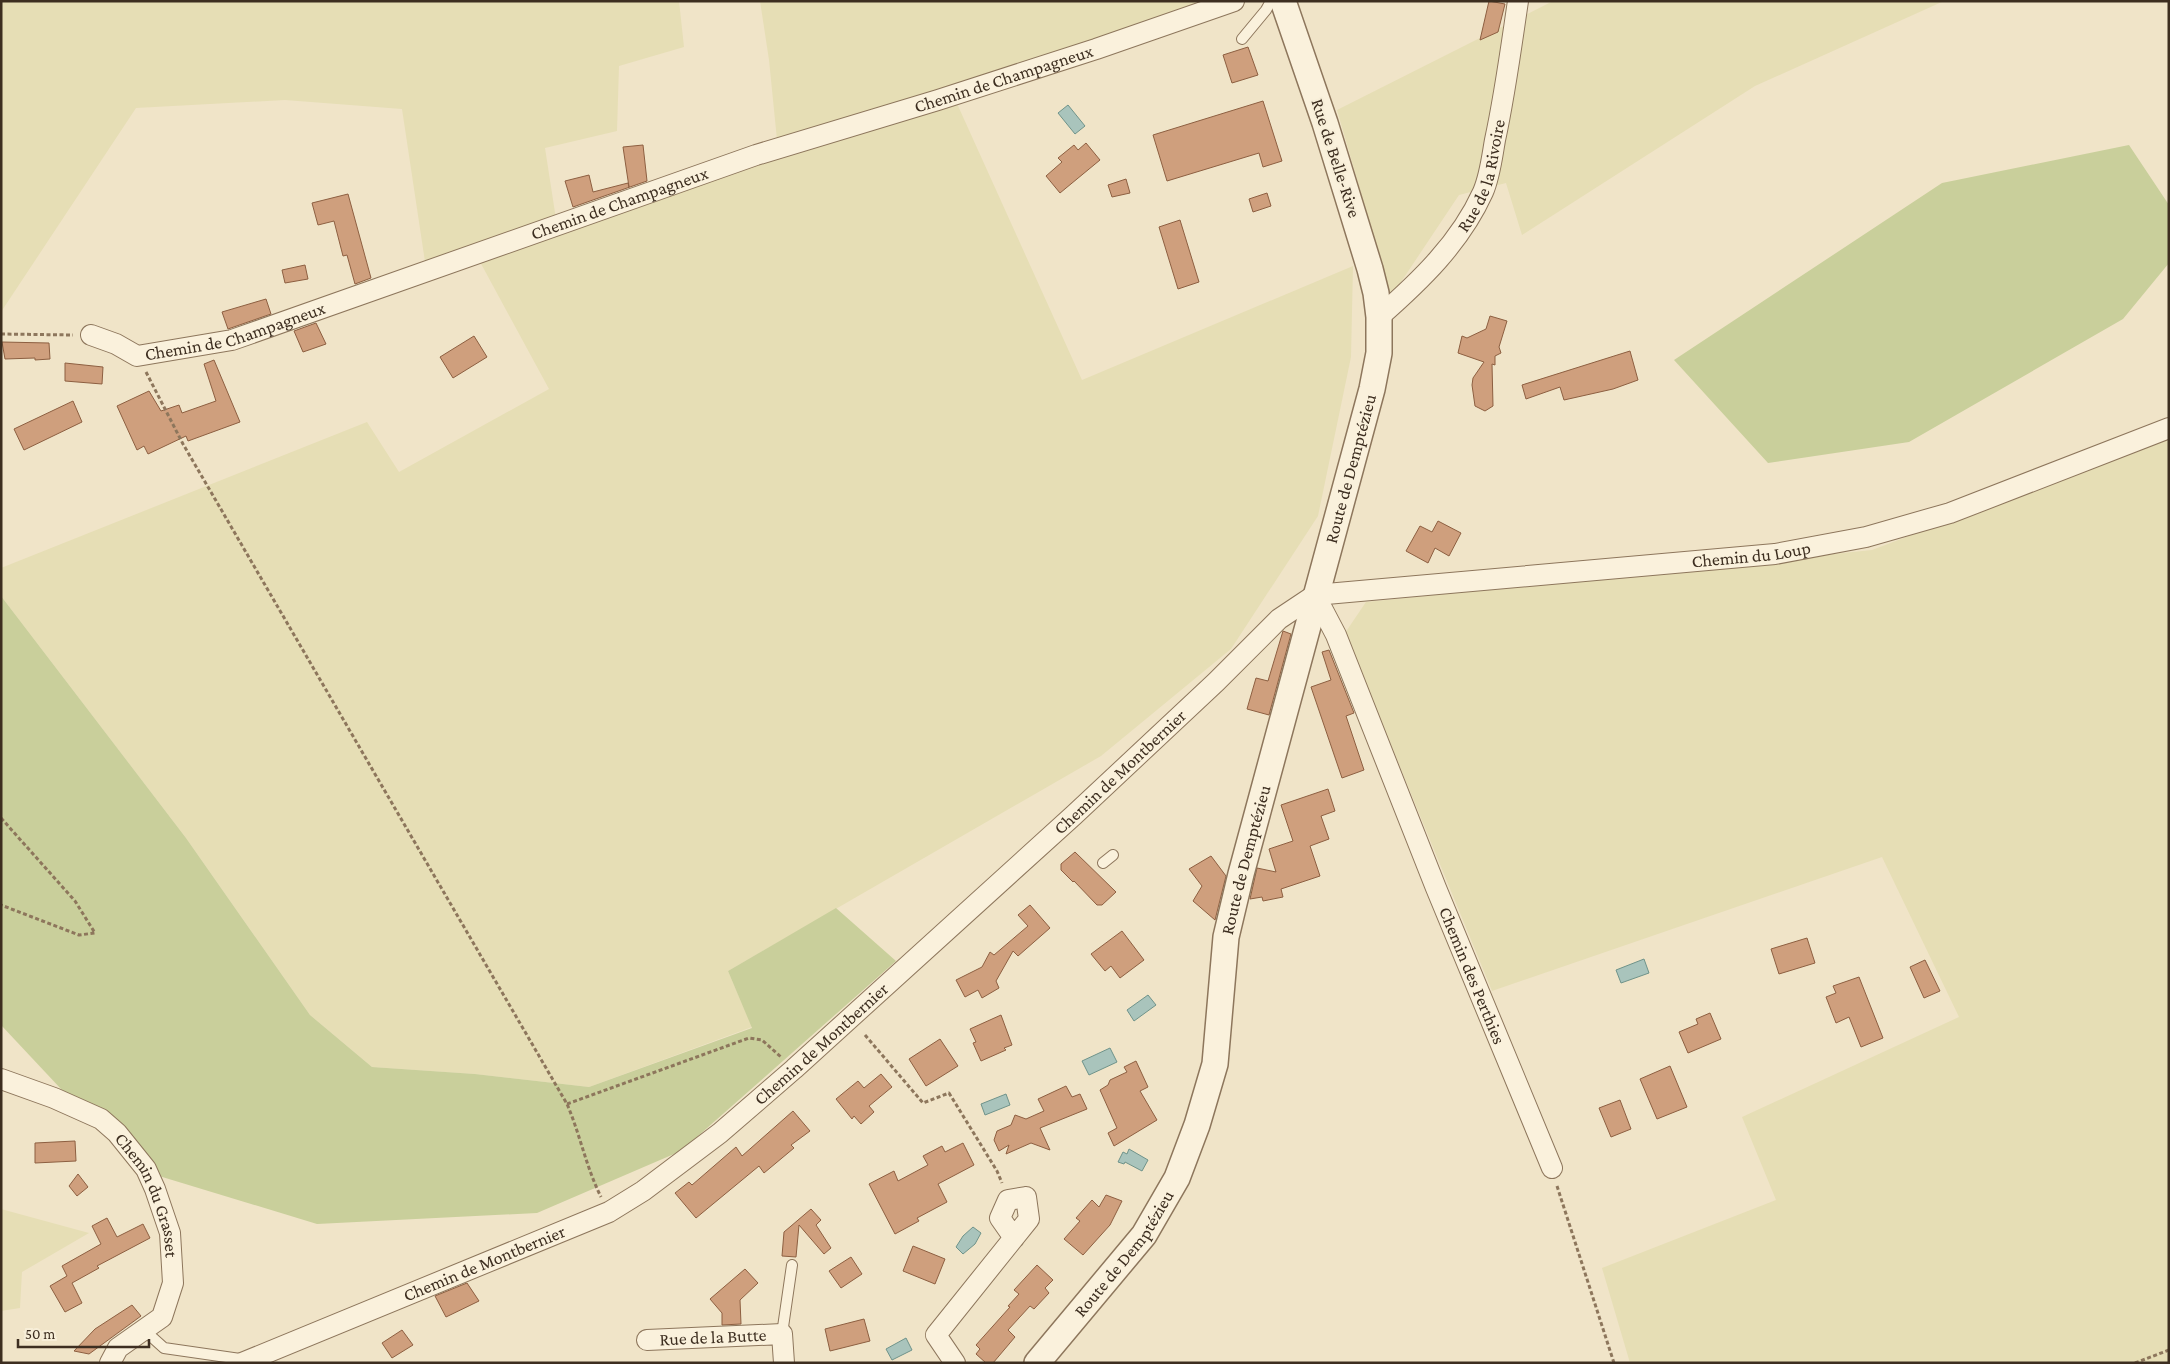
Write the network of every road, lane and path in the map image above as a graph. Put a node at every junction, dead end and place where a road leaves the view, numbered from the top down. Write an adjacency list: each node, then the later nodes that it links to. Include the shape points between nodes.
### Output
1 (1234, 1): 9 (street, Chemin de Champagneux, via 938,100 756,155 232,340)
2 (1271, 1): 5 (lane)
3 (1283, 1): 6 (street, Rue de Belle-Rive, via 1356,220 1376,293)
4 (1518, 1): 6 (street, Rue de la Rivoire, via 1502,105 1483,191 1436,263)
5 (1242, 39)
6 (1379, 317): 11 (street, Route de Demptézieu, via 1379,353 1372,390)
7 (1, 334): 8 (path)
8 (91, 335): 9 (street, Chemin de Champagneux)
9 (137, 356): 19 (path, via 183,444)
10 (2169, 428): 11 (street, Chemin du Loup, via 1958,510 1866,537 1775,554)
11 (1315, 595): 17 (street, Chemin de Montbernier, via 1279,619 1074,815); 20 (street, Chemin des Perthies, via 1336,635); 32 (street, Route de Demptézieu, via 1226,936 1215,1064 1197,1125 1177,1178 1144,1235)
12 (1, 818): 15 (path, via 75,901 95,933 80,935)
13 (1113, 854): 14 (lane)
14 (1104, 863)
15 (1, 905)
16 (865, 1035): 21 (path, via 923,1103 949,1093 997,1171)
17 (794, 1069): 19 (path, via 762,1040 749,1038); 22 (street, Chemin de Montbernier, via 720,1133)
18 (1, 1079): 24 (street, Chemin du Grasset, via 101,1119 146,1169 170,1233 173,1283 162,1318)
19 (568, 1104): 22 (path, via 593,1180)
20 (1552, 1168): 33 (path)
21 (1008, 1200): 31 (street, via 1026,1197 1029,1219 936,1335)
22 (609, 1212): 28 (street, Chemin de Montbernier)
23 (792, 1265): 25 (lane)
24 (144, 1330): 28 (lane, via 164,1348); 29 (street, Chemin du Grasset, via 118,1348)
25 (782, 1334): 26 (street, Rue de la Butte); 30 (street, Rue de la Butte)
26 (647, 1340)
27 (2169, 1350): 34 (path)
28 (245, 1362)
29 (110, 1363)
30 (784, 1363)
31 (954, 1363)
32 (1037, 1363)
33 (1614, 1363)
34 (2135, 1363)

